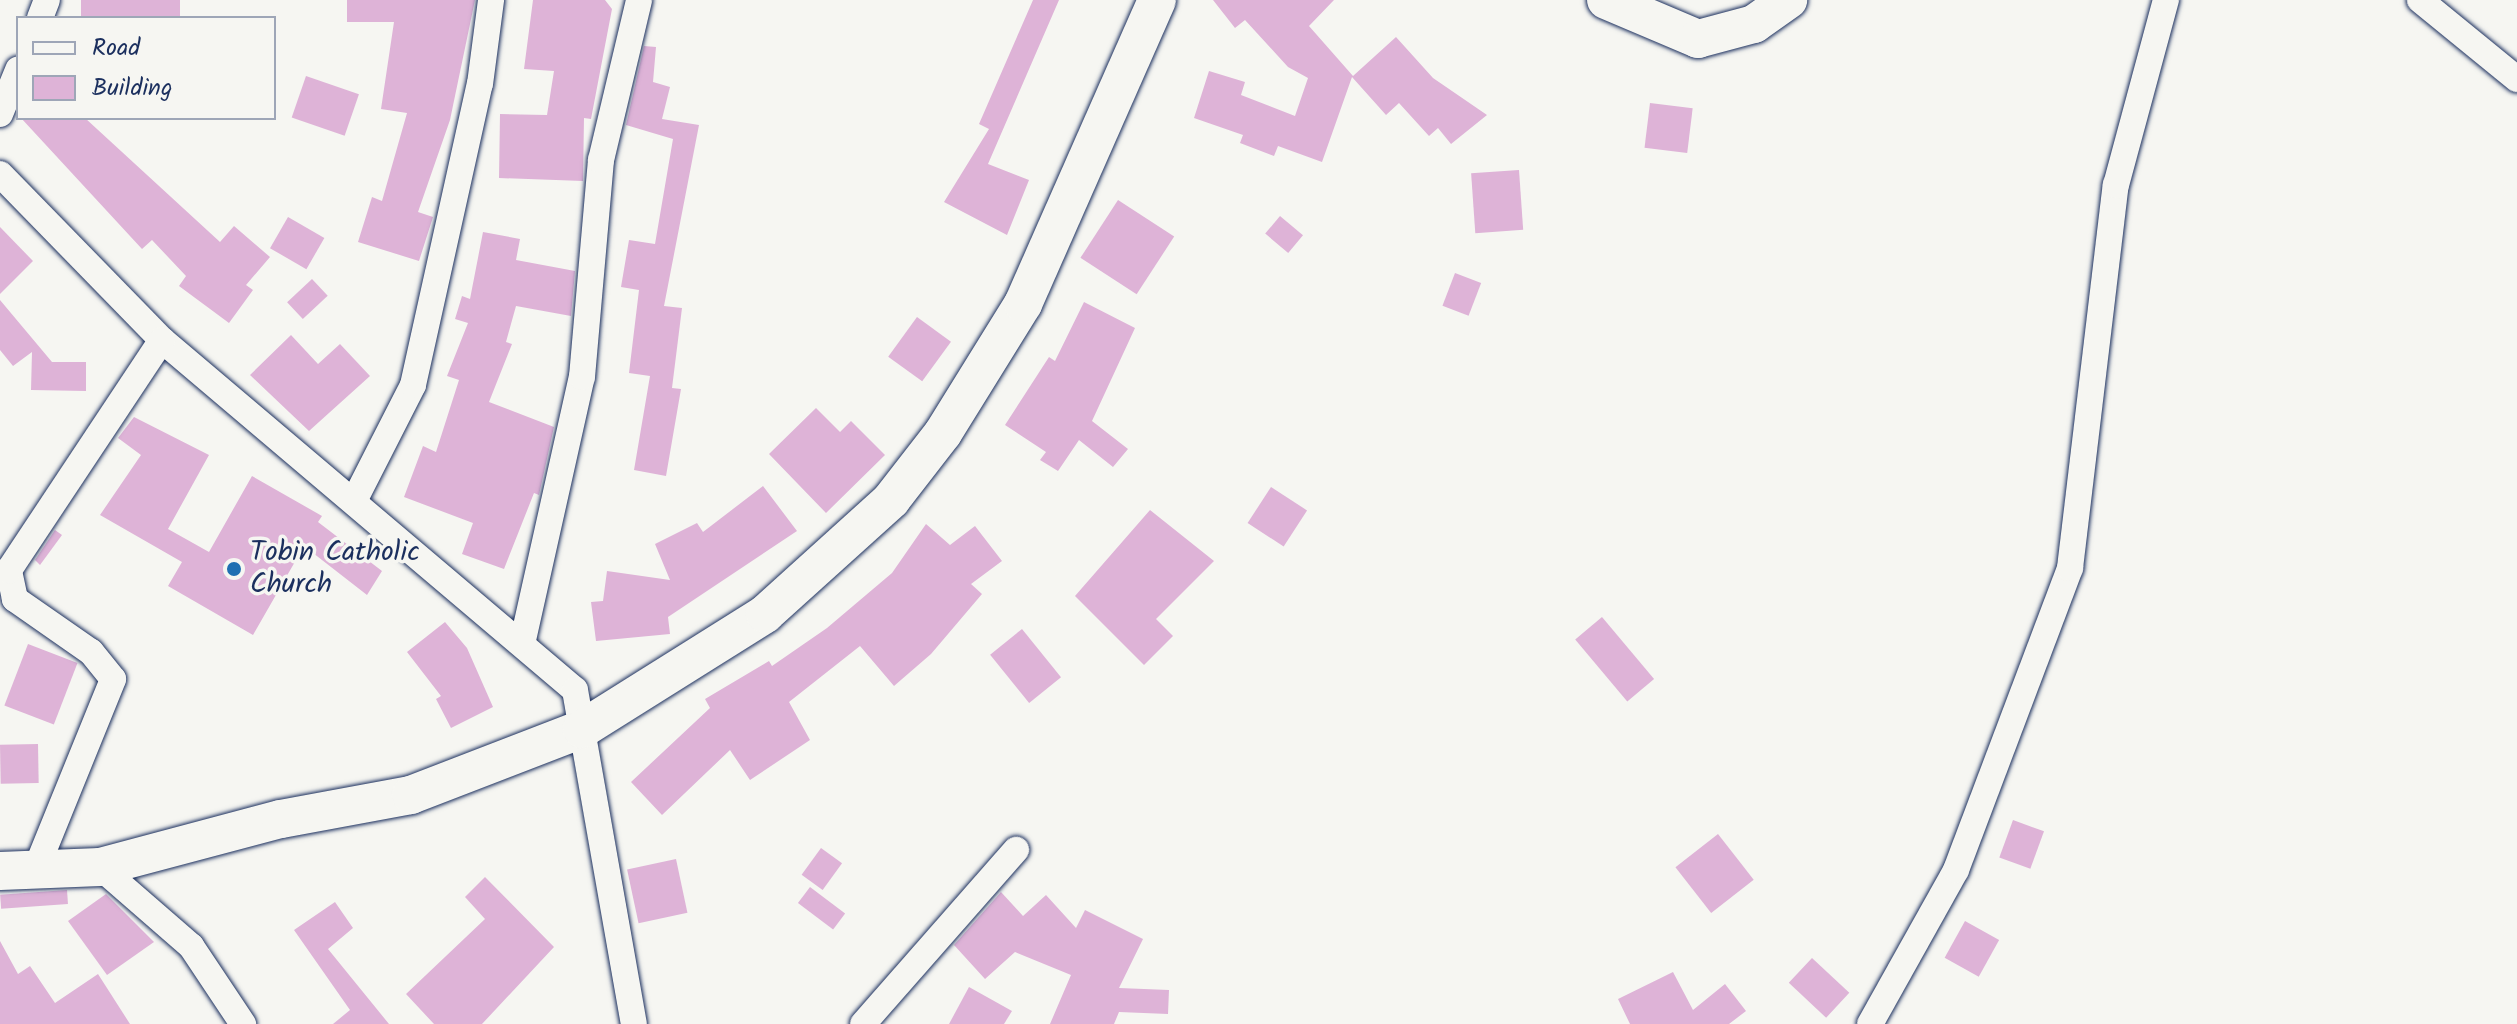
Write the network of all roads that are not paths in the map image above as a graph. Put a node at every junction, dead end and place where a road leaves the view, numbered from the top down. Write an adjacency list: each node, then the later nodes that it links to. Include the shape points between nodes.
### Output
1 (491, 0): 13 (street, via 480,84 413,385)
2 (639, 0): 14 (street, via 601,160 582,377)
3 (1157, 0): 15 (main road, via 1023,304 891,500 765,614)
4 (1606, 0): 5 (main road, via 1698,39 1754,24)
5 (1788, 0)
6 (2166, 0): 22 (street, via 2116,185 2070,568 1956,870)
7 (2420, 0): 9 (street)
8 (16, 75): 10 (street)
9 (2517, 79)
10 (0, 114)
11 (0, 174): 12 (street)
12 (162, 340): 13 (street); 18 (street, via 9,570 15,599 91,652 113,679)
13 (354, 501): 14 (street)
14 (523, 640): 15 (street, via 575,690)
15 (582, 729): 17 (main road, via 411,795 281,819); 20 (street)
16 (1016, 850): 21 (street)
17 (100, 867): 18 (main road); 19 (street, via 191,946)
18 (18, 870)
19 (243, 1024)
20 (634, 1024)
21 (863, 1024)
22 (1870, 1024)

